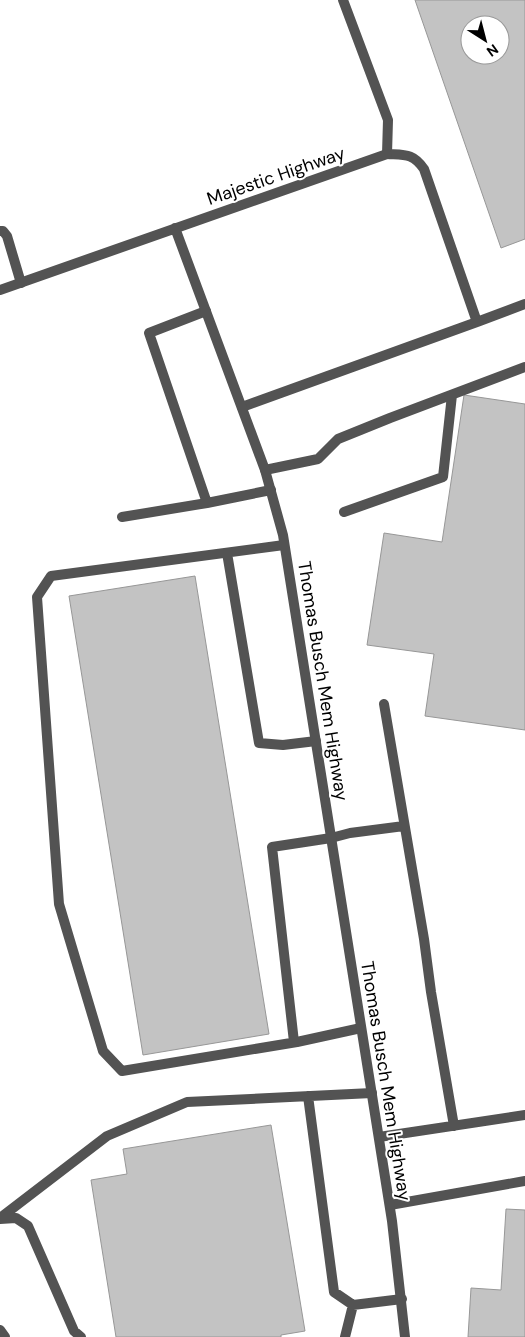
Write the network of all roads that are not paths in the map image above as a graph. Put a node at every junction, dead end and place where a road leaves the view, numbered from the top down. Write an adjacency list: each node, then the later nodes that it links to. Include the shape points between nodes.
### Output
1 (342, 0): 2 (street, via 388,120)
2 (387, 154): 3 (street, Majestic Highway); 9 (street, via 408,155 424,169)
3 (175, 228): 5 (street); 8 (street, Thomas Busch Mem Highway)
4 (0, 230): 5 (street, via 7,236)
5 (21, 283): 6 (street)
6 (0, 290)
7 (525, 304): 9 (street)
8 (206, 311): 12 (street, Thomas Busch Mem Highway); 15 (street, via 149,333)
9 (477, 322): 12 (street)
10 (525, 367): 11 (street)
11 (452, 395): 13 (street, via 338,440 318,459); 16 (street, via 443,477)
12 (242, 407): 13 (street, Thomas Busch Mem Highway)
13 (265, 470): 14 (street, Thomas Busch Mem Highway)
14 (271, 490): 15 (street); 18 (street, Thomas Busch Mem Highway)
15 (207, 503): 17 (street)
16 (344, 512)
17 (122, 516)
18 (284, 545): 19 (street); 21 (street, Thomas Busch Mem Highway)
19 (227, 553): 21 (street, via 259,743); 25 (street, via 51,576 37,597 59,904 103,1051 122,1071)
20 (384, 704): 22 (street)
21 (316, 741): 23 (street, Thomas Busch Mem Highway)
22 (404, 826): 23 (street); 29 (street)
23 (331, 838): 24 (street, Thomas Busch Mem Highway); 25 (street, via 272,847)
24 (361, 1028): 25 (street); 26 (street, Thomas Busch Mem Highway)
25 (294, 1042)
26 (372, 1093): 27 (street); 30 (street, Thomas Busch Mem Highway)
27 (308, 1096): 33 (street, via 187,1102 107,1136); 35 (street, via 334,1292)
28 (525, 1115): 29 (street)
29 (454, 1126): 30 (street)
30 (379, 1137): 32 (street, Thomas Busch Mem Highway)
31 (525, 1181): 32 (street)
32 (390, 1205): 34 (street, Thomas Busch Mem Highway)
33 (0, 1218): 38 (street, via 16,1218 28,1226 74,1331)
34 (402, 1299): 35 (street); 40 (street, Thomas Busch Mem Highway)
35 (353, 1304): 39 (street)
36 (0, 1330): 37 (street)
37 (5, 1337)
38 (81, 1337)
39 (344, 1337)
40 (405, 1337)

